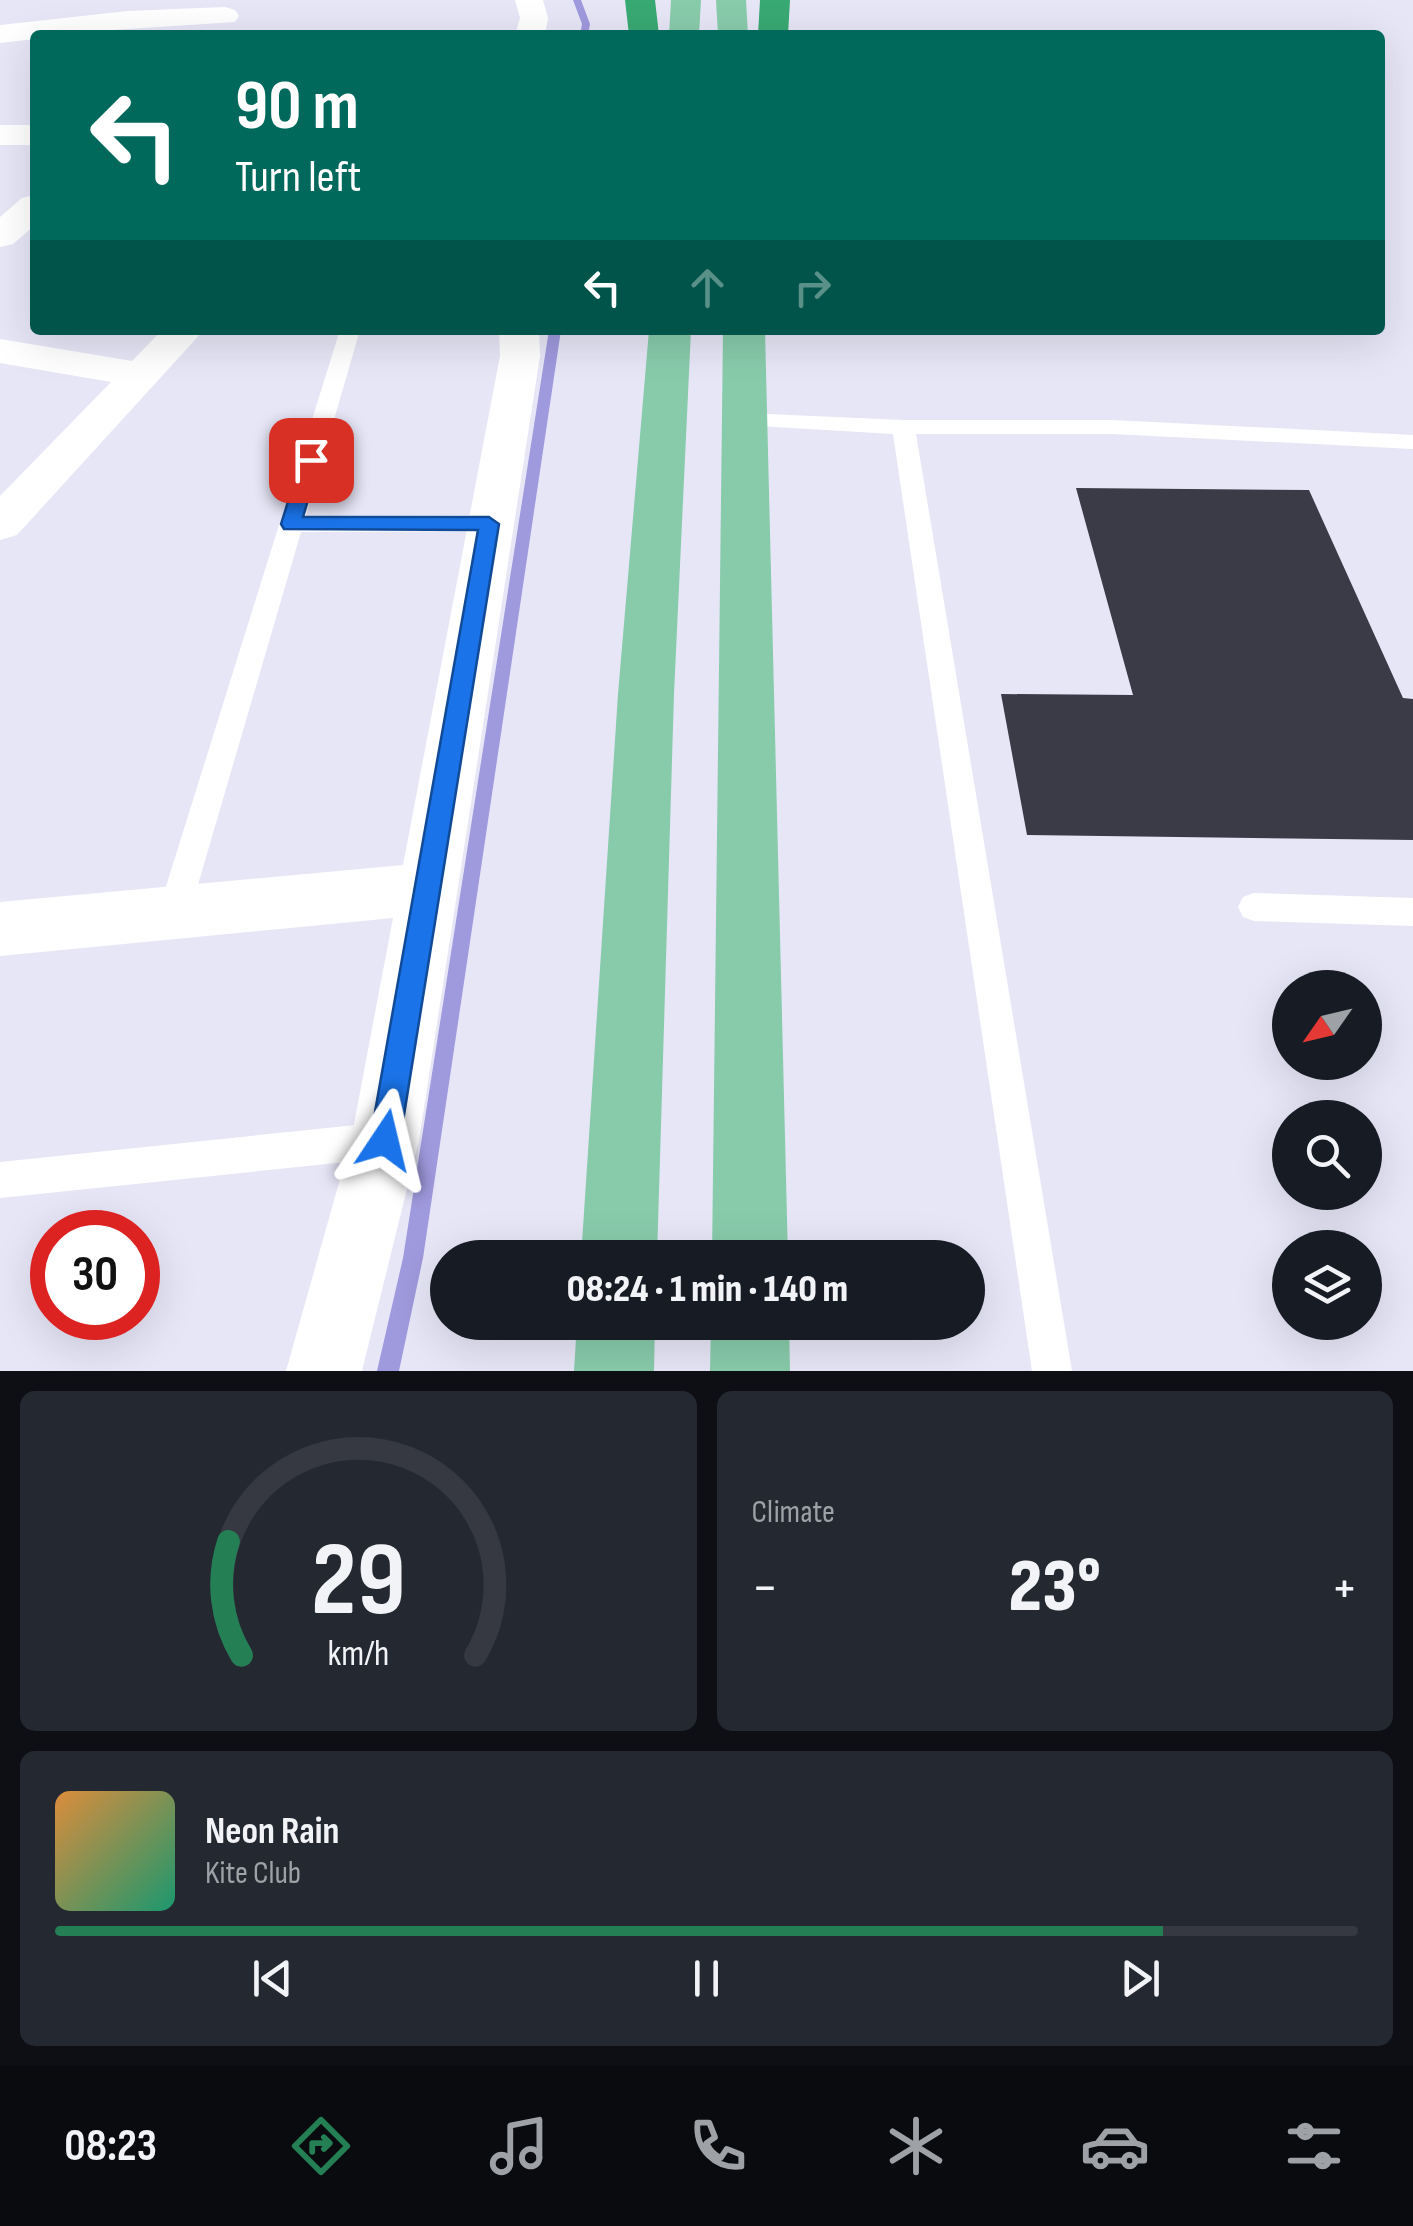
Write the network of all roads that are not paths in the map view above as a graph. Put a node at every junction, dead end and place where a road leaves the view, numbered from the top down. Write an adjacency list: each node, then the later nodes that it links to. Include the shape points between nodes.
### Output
1 (529, 0): 8 (street)
2 (640, 0): 9 (highway)
3 (686, 0): 10 (main road)
4 (731, 0): 11 (main road)
5 (775, 0): 12 (highway)
6 (225, 17): 7 (street)
7 (37, 30)
8 (531, 30)
9 (643, 30)
10 (684, 30)
11 (732, 30)
12 (773, 30)
13 (30, 31): 14 (street)
14 (0, 34)
15 (0, 134): 16 (street)
16 (30, 136)
17 (30, 210): 18 (street)
18 (0, 236)
19 (179, 335): 25 (street)
20 (348, 335): 30 (lane)
21 (519, 335): 31 (street)
22 (670, 335): 39 (main road)
23 (744, 335): 26 (main road)
24 (0, 352): 25 (street)
25 (142, 374): 29 (street)
26 (747, 420): 27 (lane); 40 (main road)
27 (903, 427): 28 (lane, via 1112,427); 46 (lane)
28 (1413, 442)
29 (0, 524)
30 (291, 524): 31 (lane); 34 (lane)
31 (489, 524): 32 (street)
32 (429, 888): 34 (street); 37 (street)
33 (1254, 908): 35 (lane)
34 (174, 912): 36 (street)
35 (1413, 912)
36 (0, 929)
37 (385, 1140): 38 (lane); 43 (street)
38 (0, 1180)
39 (620, 1240)
40 (750, 1240)
41 (615, 1340): 44 (main road)
42 (750, 1340): 45 (main road)
43 (324, 1371)
44 (614, 1371)
45 (750, 1371)
46 (1052, 1371)

